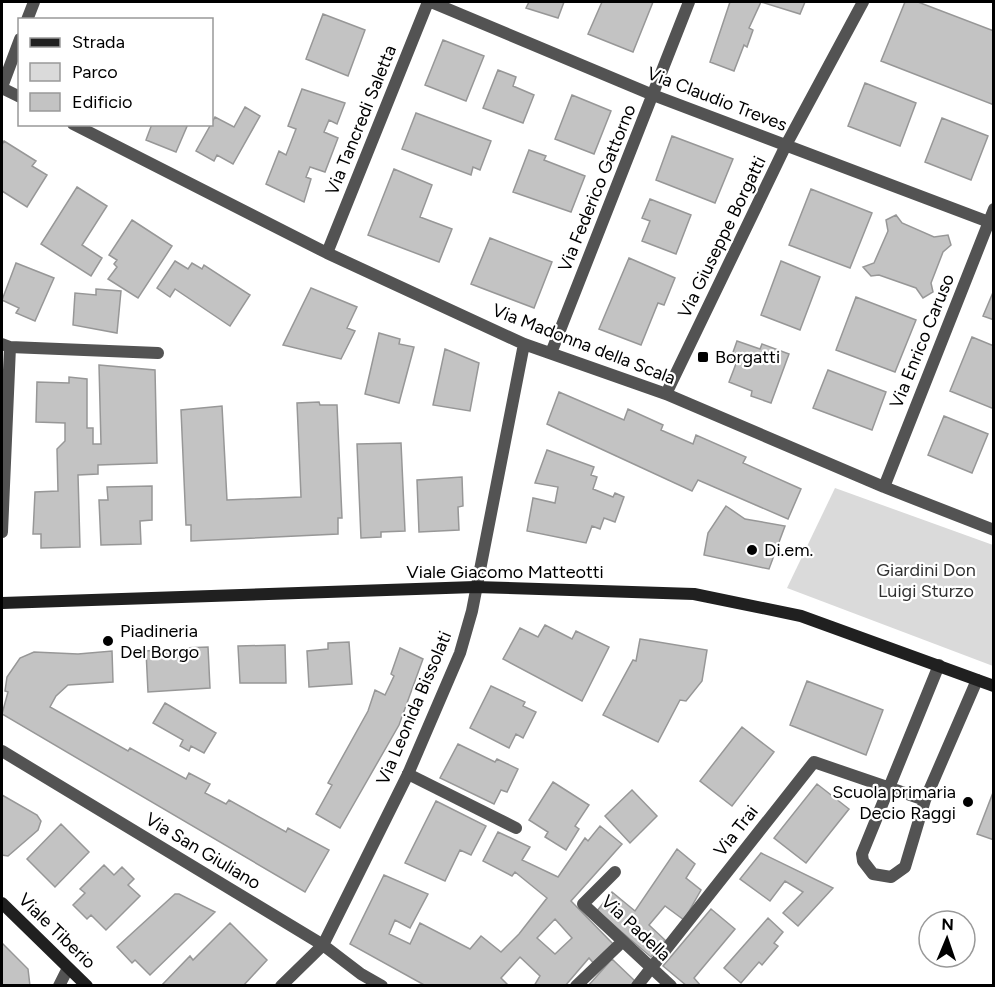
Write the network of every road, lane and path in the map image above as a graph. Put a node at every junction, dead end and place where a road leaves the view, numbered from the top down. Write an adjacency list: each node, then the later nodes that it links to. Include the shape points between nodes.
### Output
1 (34, 2): 5 (street)
2 (429, 2): 8 (street, Via Claudio Treves); 14 (street, Via Tancredi Saletta)
3 (689, 2): 8 (street, Via Federico Gattorno)
4 (863, 2): 11 (street, Via Giuseppe Borgatti)
5 (28, 18)
6 (18, 44): 7 (street)
7 (2, 88): 9 (street)
8 (653, 95): 11 (street, Via Claudio Treves); 18 (street, Via Federico Gattorno)
9 (18, 97)
10 (77, 126): 14 (street, Via Madonna della Scala)
11 (786, 145): 13 (street, Via Claudio Treves); 19 (street, Via Giuseppe Borgatti)
12 (993, 209): 13 (street, Via Enrico Caruso)
13 (991, 223): 20 (street, Via Enrico Caruso)
14 (327, 253): 15 (street, Via Madonna della Scala)
15 (524, 344): 18 (street, Via Madonna della Scala); 23 (street, Via Leonida Bissolati)
16 (6, 346): 17 (street); 22 (street)
17 (158, 353)
18 (551, 353): 19 (street, Via Madonna della Scala)
19 (666, 394): 20 (street, Via Madonna della Scala)
20 (884, 487): 21 (street, Via Madonna della Scala)
21 (993, 530)
22 (2, 532)
23 (475, 587): 24 (main road, Viale Giacomo Matteotti); 25 (main road, Viale Giacomo Matteotti, via 694,594 801,616); 29 (street, Via Leonida Bissolati, via 460,653)
24 (2, 603)
25 (939, 665): 26 (main road, Viale Giacomo Matteotti); 30 (street)
26 (977, 680): 27 (main road, Viale Giacomo Matteotti); 31 (street)
27 (993, 686)
28 (2, 751): 36 (street, Via San Giuliano)
29 (408, 774): 32 (street); 36 (street, Via Leonida Bissolati)
30 (890, 787): 31 (street, Via Trai); 31 (street, via 862,854 873,874 891,877 905,867); 38 (street, Via Trai, via 814,762)
31 (925, 800)
32 (516, 828)
33 (615, 872): 35 (street, Via Padella, via 583,904)
34 (2, 903): 37 (main road, Viale Tiberio)
35 (622, 942): 38 (street, Via Padella); 43 (street)
36 (323, 945): 41 (street, Via Leonida Bissolati); 42 (street, Via San Giuliano)
37 (68, 968): 39 (street); 40 (main road, Viale Tiberio)
38 (651, 968): 44 (street, Via Trai); 45 (street, Via Padella)
39 (59, 986)
40 (87, 986)
41 (281, 986)
42 (382, 986)
43 (576, 986)
44 (637, 986)
45 (671, 986)

